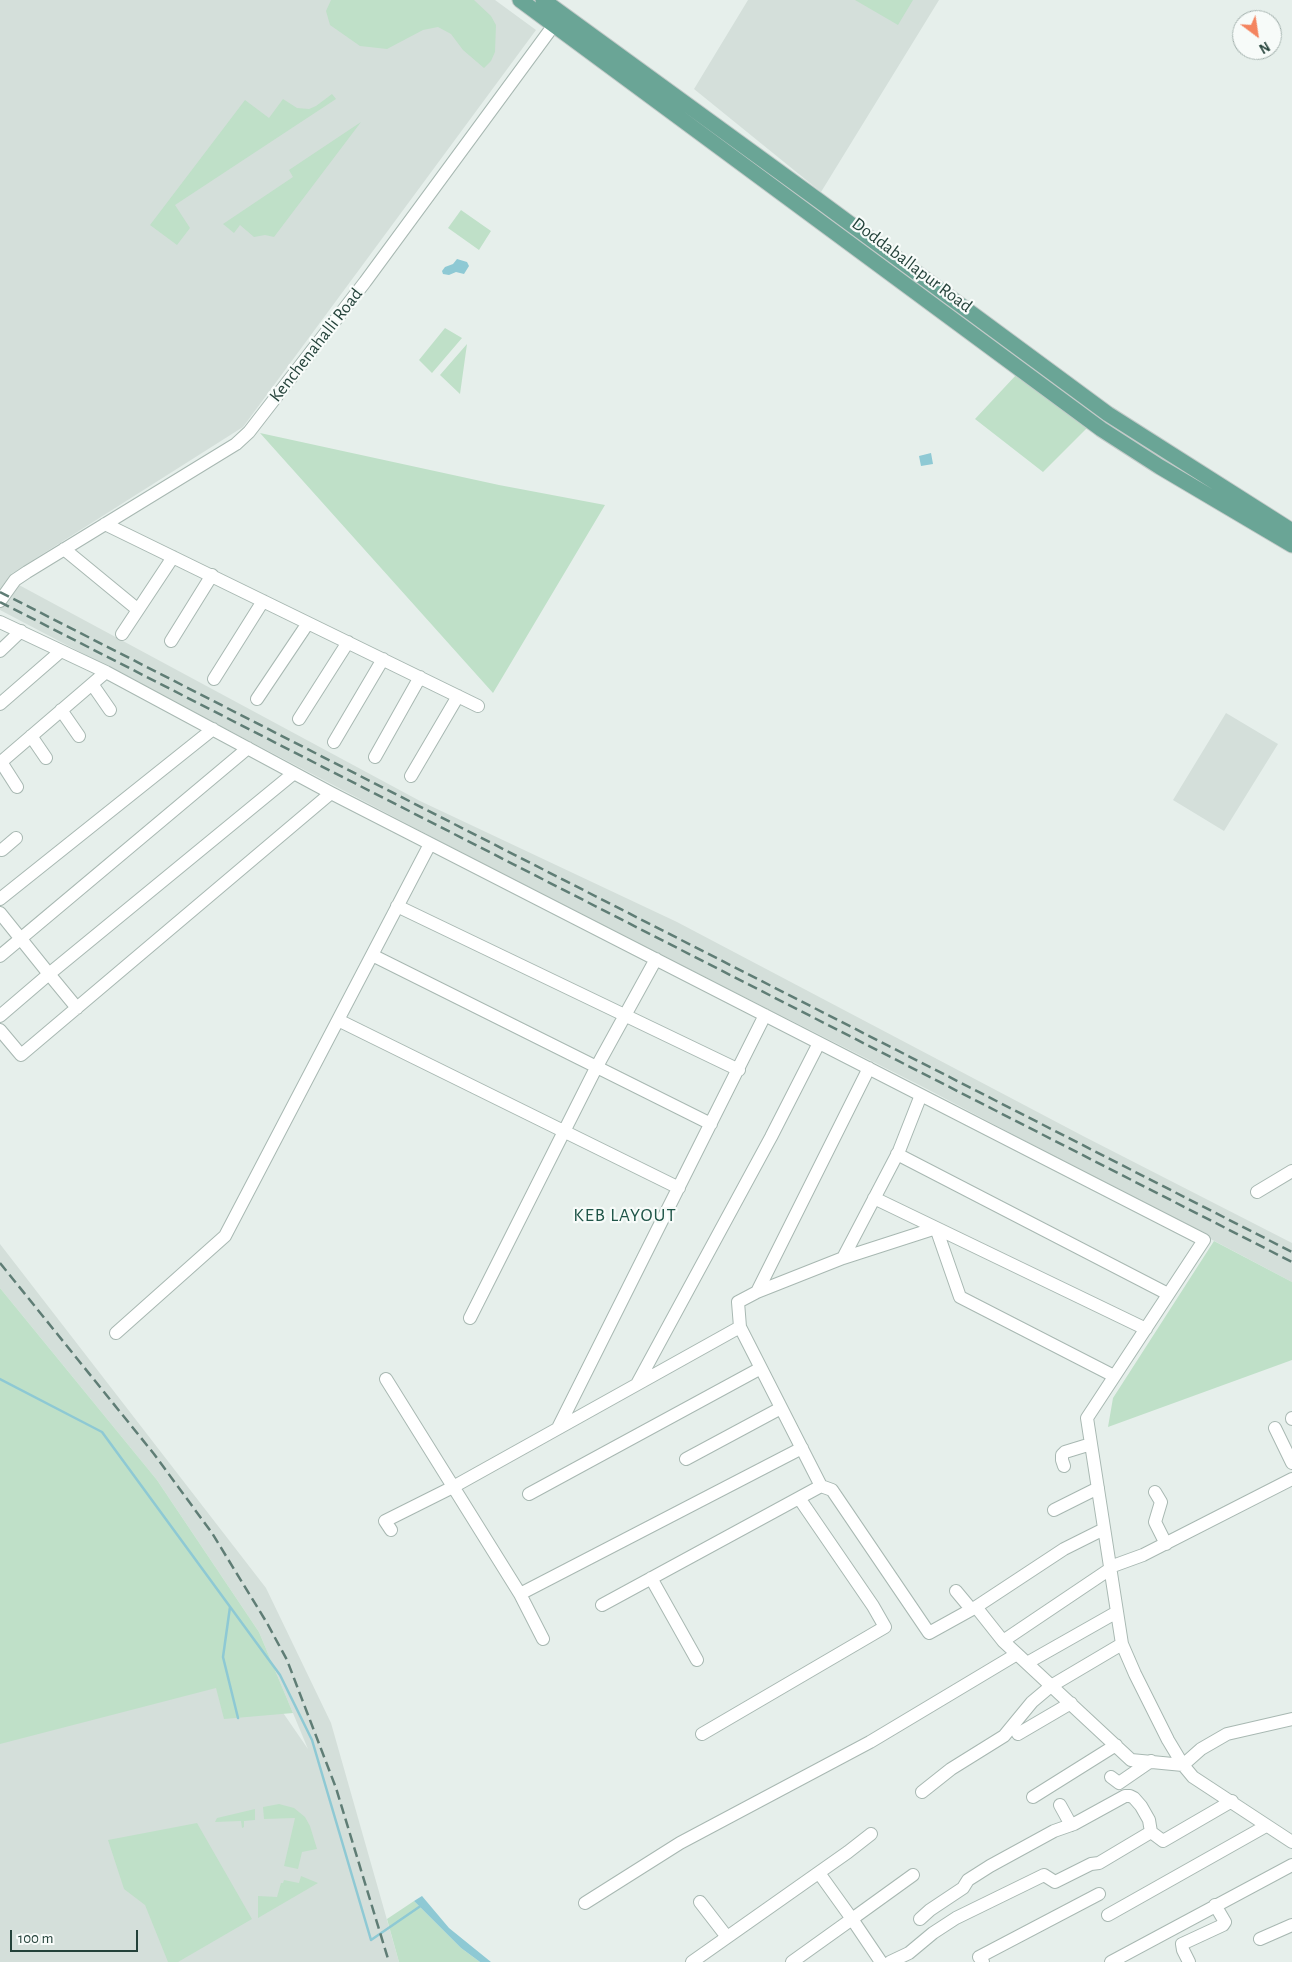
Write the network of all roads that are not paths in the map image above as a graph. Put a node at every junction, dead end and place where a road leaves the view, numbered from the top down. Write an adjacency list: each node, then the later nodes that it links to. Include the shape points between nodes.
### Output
1 (520, 0): 3 (main road, Doddaballapur Road)
2 (543, 0): 3 (main road, Doddaballapur Road)
3 (558, 20): 4 (street, Kenchenahalli Road, via 365,282 249,432 236,444); 5 (main road, Doddaballapur Road, via 818,200 1108,414); 6 (main road, Doddaballapur Road, via 1101,429)
4 (105, 524): 7 (street, Kenchenahalli Road); 8 (street)
5 (1292, 531)
6 (1292, 545)
7 (64, 550): 10 (street, Kenchenahalli Road, via 15,580); 12 (street)
8 (173, 557): 9 (street); 12 (street)
9 (212, 575): 11 (street); 17 (street)
10 (0, 601)
11 (263, 601): 14 (street); 24 (street)
12 (137, 609): 16 (street)
13 (0, 622): 15 (street)
14 (308, 623): 18 (street); 27 (street)
15 (21, 631): 19 (street); 20 (street)
16 (122, 634)
17 (171, 642)
18 (348, 642): 21 (street); 32 (street)
19 (61, 650): 22 (street); 28 (street)
20 (0, 651)
21 (383, 659): 23 (street); 36 (street)
22 (106, 672): 25 (street); 33 (street)
23 (420, 677): 26 (street); 38 (street)
24 (214, 679)
25 (92, 684): 30 (street); 31 (street)
26 (458, 696): 29 (street); 42 (street)
27 (257, 699)
28 (0, 704)
29 (478, 706)
30 (61, 710): 34 (street); 35 (street)
31 (110, 710)
32 (299, 719)
33 (213, 729): 37 (street); 49 (street)
34 (31, 736): 39 (street); 40 (street)
35 (79, 736)
36 (334, 742)
37 (248, 748): 41 (street); 52 (street)
38 (375, 757)
39 (46, 758)
40 (1, 763): 43 (street)
41 (294, 773): 44 (street); 56 (street)
42 (411, 776)
43 (17, 786)
44 (331, 793): 47 (street); 57 (street)
45 (0, 835): 48 (street, via 3,842)
46 (16, 838): 48 (street)
47 (430, 844): 50 (street); 55 (street)
48 (1, 850)
49 (0, 900)
50 (398, 906): 53 (street); 58 (street)
51 (0, 913): 52 (street)
52 (21, 940): 54 (street); 56 (street)
53 (372, 955): 61 (street); 64 (street)
54 (0, 956)
55 (656, 959): 58 (street); 59 (street)
56 (49, 974): 57 (street); 60 (street)
57 (77, 1008): 62 (street, via 21,1055)
58 (624, 1015): 64 (street); 66 (street)
59 (765, 1015): 63 (street); 66 (street)
60 (0, 1016)
61 (338, 1020): 69 (street); 82 (street, via 225,1236)
62 (0, 1030)
63 (819, 1043): 65 (street); 86 (street)
64 (596, 1068): 68 (street); 69 (street)
65 (869, 1068): 67 (street); 77 (street)
66 (739, 1070): 68 (street)
67 (921, 1095): 70 (street); 78 (street, via 1204,1240)
68 (712, 1124): 72 (street)
69 (564, 1133): 72 (street); 79 (street)
70 (897, 1154): 74 (street); 78 (street)
71 (1292, 1171): 73 (street)
72 (679, 1188): 88 (street)
73 (1257, 1192)
74 (874, 1198): 75 (street); 76 (street)
75 (936, 1228): 76 (street); 81 (street); 84 (street, via 960,1297)
76 (843, 1258): 77 (street)
77 (757, 1292): 80 (street, via 738,1302)
78 (1168, 1294): 81 (street)
79 (470, 1318)
80 (740, 1328): 83 (street); 86 (street)
81 (1146, 1329): 84 (street)
82 (116, 1332)
83 (761, 1368): 87 (street); 100 (street)
84 (1114, 1376): 90 (street, via 1087,1418)
85 (386, 1379): 97 (street)
86 (637, 1384): 88 (street)
87 (781, 1408): 91 (street); 92 (street)
88 (558, 1428): 97 (street)
89 (1275, 1428): 93 (street)
90 (1091, 1444): 94 (street, via 1065,1452 1062,1455); 98 (street)
91 (802, 1448): 96 (street); 109 (street)
92 (686, 1459)
93 (1292, 1463)
94 (1064, 1466)
95 (1292, 1478): 105 (street)
96 (821, 1486): 101 (street); 111 (street, via 832,1490 929,1633)
97 (453, 1487): 104 (street, via 385,1521); 109 (street)
98 (1098, 1488): 102 (street); 103 (street)
99 (1155, 1492): 105 (street, via 1161,1502 1155,1522)
100 (529, 1494)
101 (799, 1498): 107 (street); 121 (street, via 885,1627)
102 (1054, 1510)
103 (1104, 1529): 106 (street); 111 (street, via 1064,1550)
104 (391, 1530)
105 (1166, 1544): 106 (street)
106 (1110, 1568): 112 (street); 114 (street)
107 (651, 1578): 110 (street); 117 (street)
108 (956, 1591): 111 (street)
109 (520, 1594): 113 (street)
110 (602, 1605)
111 (973, 1608): 114 (street)
112 (1117, 1612): 115 (street); 116 (street)
113 (543, 1639)
114 (1003, 1641): 116 (street)
115 (1122, 1644): 118 (street); 125 (street)
116 (1022, 1658): 118 (street); 141 (street, via 680,1843)
117 (697, 1660)
118 (1051, 1686): 119 (street); 127 (street, via 1032,1702 1004,1736)
119 (1071, 1703): 122 (street); 123 (street)
120 (1292, 1719): 125 (street, via 1227,1734 1201,1749)
121 (702, 1734)
122 (1018, 1734)
123 (1116, 1746): 124 (street, via 1131,1760); 128 (street)
124 (1152, 1761): 125 (street); 126 (street, via 1119,1783)
125 (1183, 1766): 129 (street, via 1193,1777)
126 (1111, 1777)
127 (922, 1792)
128 (1033, 1797)
129 (1232, 1801): 132 (street); 133 (street, via 1163,1841)
130 (1060, 1805): 131 (street)
131 (1071, 1825): 133 (street, via 1130,1796 1141,1806); 145 (street, via 1054,1831 968,1880 963,1888)
132 (1266, 1826): 135 (street); 143 (street)
133 (1151, 1832): 152 (street, via 1099,1863 1055,1882 1044,1875 956,1918 909,1953)
134 (871, 1834): 137 (street)
135 (1292, 1842)
136 (1292, 1865): 142 (street)
137 (819, 1873): 144 (street); 147 (street)
138 (913, 1875): 144 (street)
139 (1099, 1894): 153 (street, via 979,1957)
140 (700, 1902): 147 (street)
141 (585, 1903)
142 (1215, 1905): 154 (street); 155 (street, via 1226,1922 1182,1944)
143 (1108, 1916)
144 (852, 1919): 150 (street); 151 (street)
145 (920, 1919)
146 (1292, 1924): 148 (street)
147 (727, 1937): 149 (street)
148 (1260, 1939)
149 (692, 1962)
150 (792, 1962)
151 (881, 1962)
152 (890, 1962)
153 (982, 1962)
154 (1111, 1962)
155 (1189, 1962)

